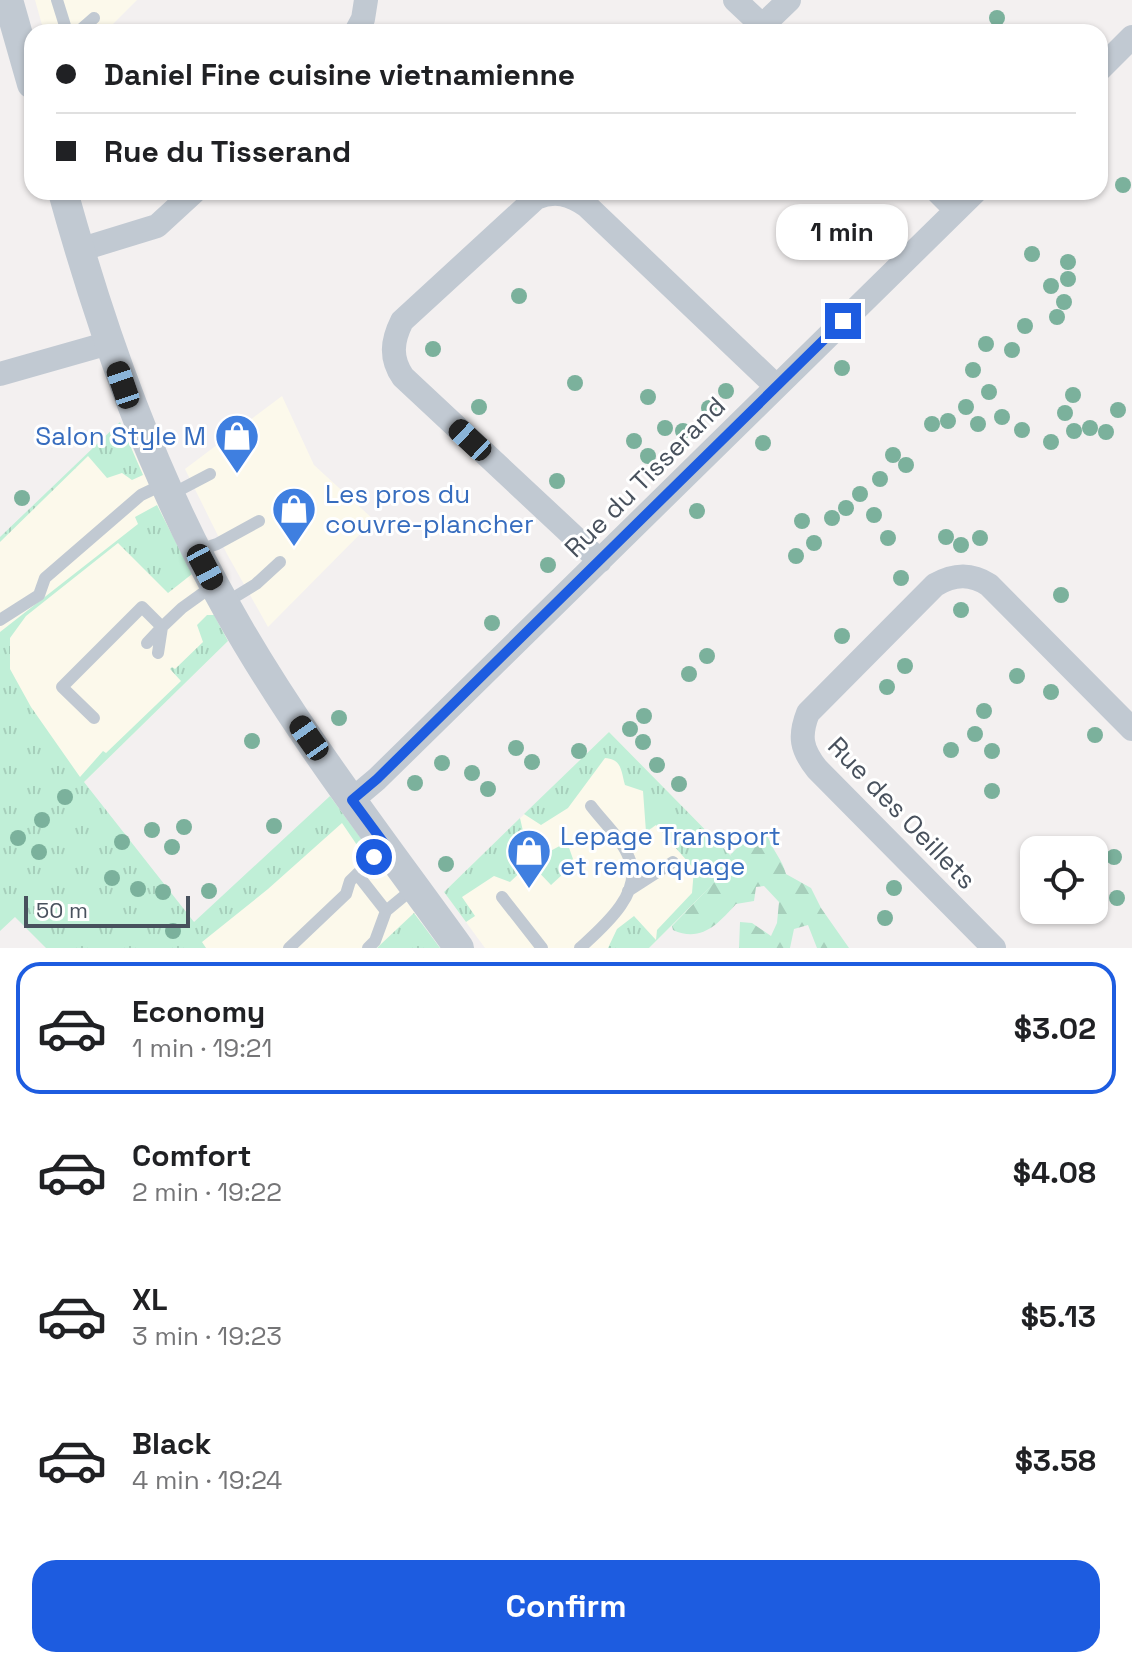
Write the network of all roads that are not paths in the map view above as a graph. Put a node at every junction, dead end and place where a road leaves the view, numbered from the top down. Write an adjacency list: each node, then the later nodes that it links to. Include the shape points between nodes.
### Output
1 (57, 0): 7 (lane)
2 (366, 0): 9 (street)
3 (735, 0): 10 (street)
4 (789, 0): 11 (street)
5 (6, 4): 13 (street)
6 (94, 18): 8 (lane)
7 (64, 24)
8 (87, 24)
9 (360, 24)
10 (761, 24)
11 (770, 24)
12 (1132, 37): 14 (street)
13 (24, 43)
14 (1108, 61)
15 (65, 200): 22 (street)
16 (185, 200): 22 (street, via 157,226)
17 (534, 200): 30 (street, via 402,321 393,357 403,377)
18 (576, 200): 25 (street)
19 (946, 200): 21 (street)
20 (967, 200): 21 (street, Rue du Tisserand)
21 (956, 210): 25 (street, Rue du Tisserand)
22 (79, 250): 23 (street)
23 (109, 343): 24 (street); 27 (street)
24 (0, 374)
25 (776, 386): 30 (street, Rue du Tisserand)
26 (210, 474): 27 (lane)
27 (167, 489): 29 (street); 33 (lane, via 141,495 45,578 39,595)
28 (259, 521): 29 (lane)
29 (196, 551): 32 (street)
30 (600, 561): 39 (street, Rue du Tisserand)
31 (280, 562): 32 (lane, via 256,584)
32 (219, 594): 34 (lane, via 182,608); 39 (street, via 274,687)
33 (0, 620)
34 (162, 627): 35 (lane); 36 (lane); 37 (lane, via 142,607 62,687)
35 (147, 643)
36 (158, 653)
37 (94, 718)
38 (1132, 729): 53 (street, Rue des Oeillets, via 989,585 962,575 935,585 808,713 801,737 807,757)
39 (352, 800): 41 (street)
40 (591, 806): 45 (lane, via 629,856)
41 (386, 846): 43 (lane); 44 (street)
42 (673, 862): 45 (lane)
43 (357, 874): 47 (lane); 48 (lane, via 346,894)
44 (415, 887): 47 (lane); 50 (street)
45 (628, 891): 52 (lane, via 609,922)
46 (502, 897): 51 (lane)
47 (386, 911): 49 (lane)
48 (289, 948)
49 (368, 948)
50 (459, 948)
51 (542, 948)
52 (580, 948)
53 (994, 948)

